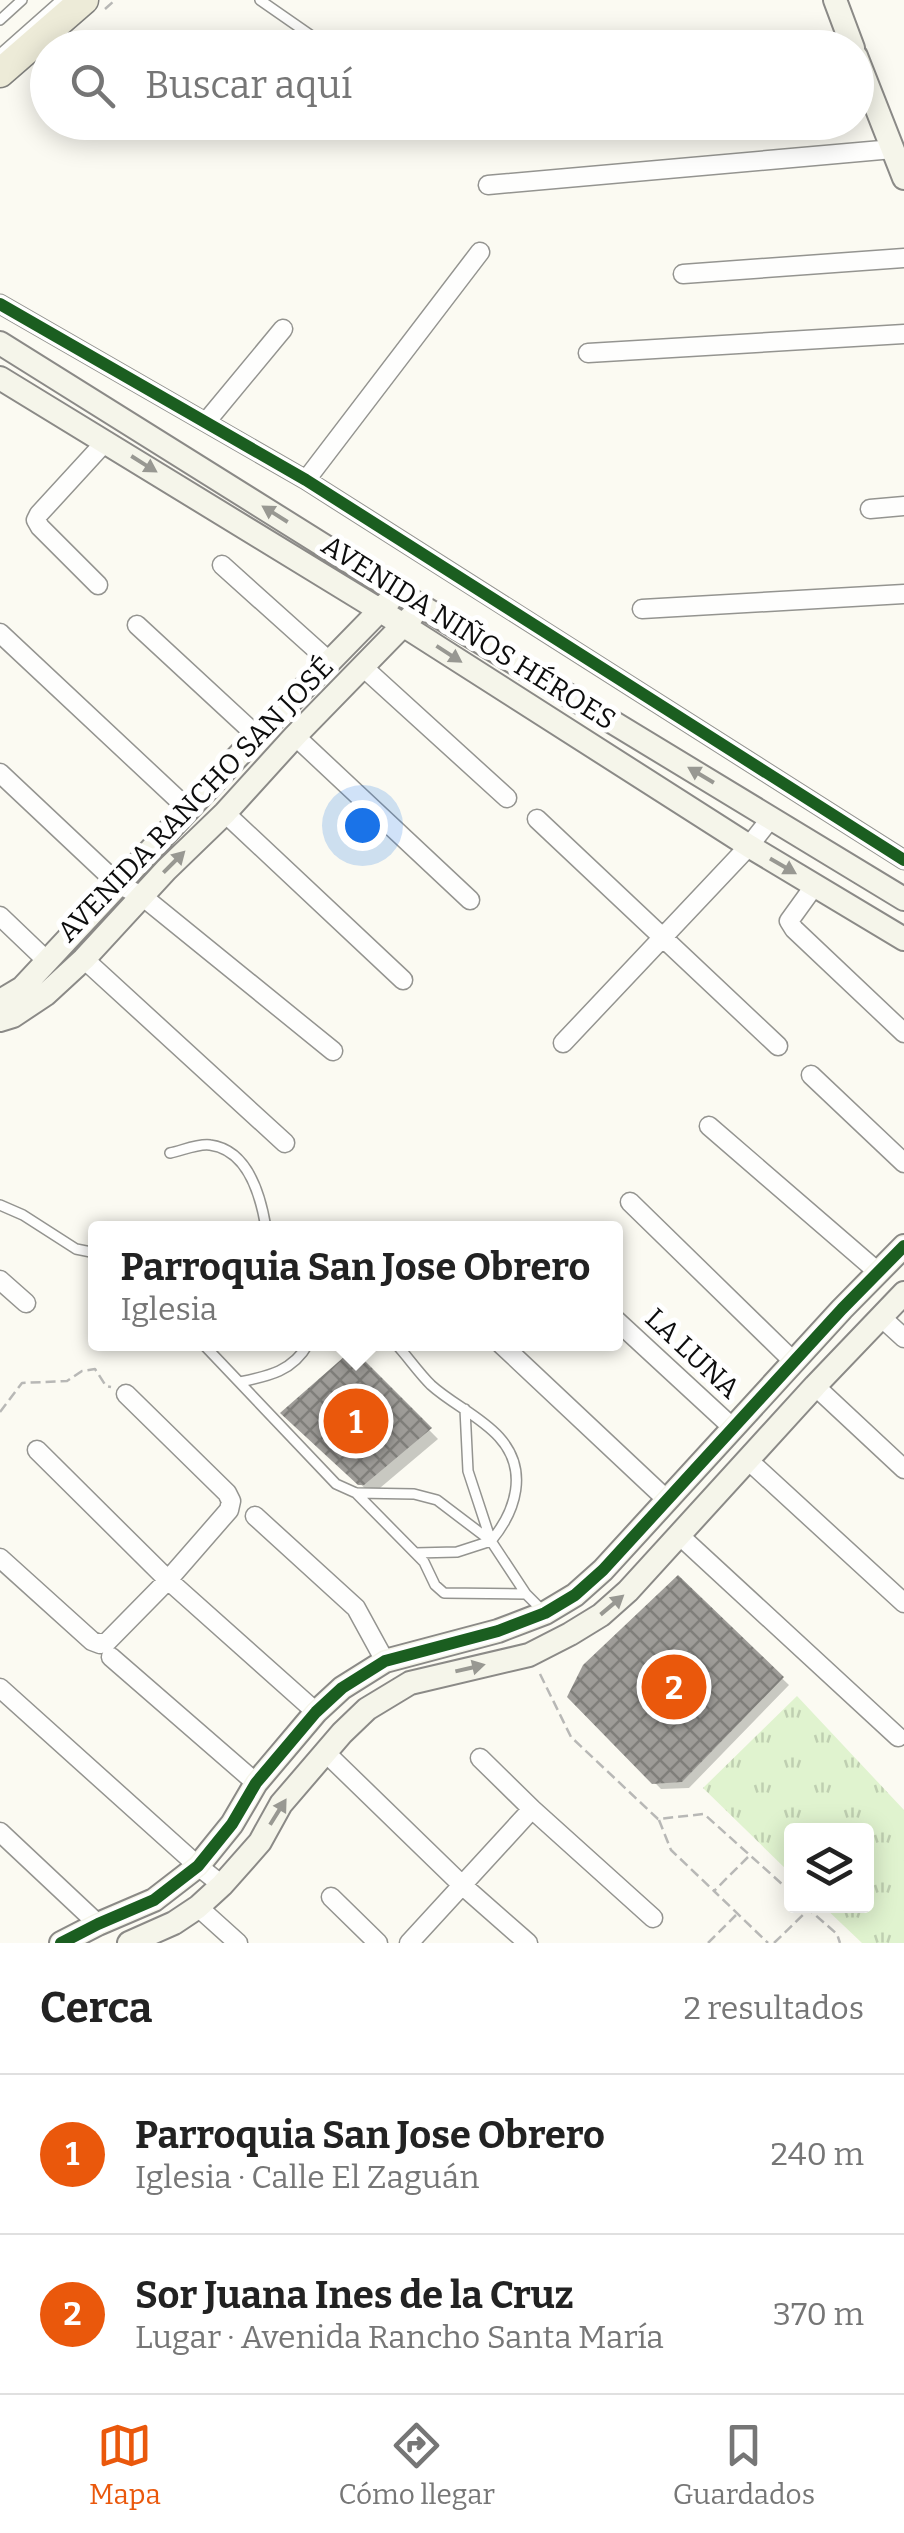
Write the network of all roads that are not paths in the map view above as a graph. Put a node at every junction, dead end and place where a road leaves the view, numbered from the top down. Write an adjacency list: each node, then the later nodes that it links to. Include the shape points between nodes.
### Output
1 (22, 0): 6 (lane)
2 (61, 0): 11 (lane)
3 (84, 0): 7 (main road)
4 (260, 0): 8 (lane)
5 (835, 0): 9 (street)
6 (0, 20)
7 (49, 30)
8 (303, 30)
9 (846, 30)
10 (30, 47): 12 (main road)
11 (0, 54)
12 (0, 73)
13 (874, 101): 14 (street)
14 (893, 149): 15 (street); 16 (street)
15 (904, 178)
16 (488, 185)
17 (480, 252): 28 (street)
18 (904, 258): 19 (street)
19 (682, 274)
20 (0, 304): 26 (street)
21 (282, 329): 26 (street)
22 (904, 334): 24 (street)
23 (0, 343): 33 (street, AVENIDA NIÑOS HÉROES, one-way to 23)
24 (588, 352)
25 (0, 378): 27 (street, AVENIDA NIÑOS HÉROES)
26 (206, 422): 28 (street)
27 (106, 440): 32 (street, via 36,520); 37 (street, AVENIDA NIÑOS HÉROES, one-way to 37)
28 (306, 480): 52 (street)
29 (904, 506): 30 (street)
30 (870, 509)
31 (222, 565): 41 (street)
32 (98, 585)
33 (398, 592): 35 (street, AVENIDA NIÑOS HÉROES); 37 (street, AVENIDA RANCHO SAN JOSÉ)
34 (904, 594): 36 (street)
35 (422, 606): 39 (street, AVENIDA RANCHO SAN JOSÉ); 49 (street, AVENIDA NIÑOS HÉROES, one-way to 35)
36 (642, 609)
37 (381, 611): 39 (street, AVENIDA NIÑOS HÉROES); 41 (street, AVENIDA RANCHO SAN JOSÉ)
38 (137, 625): 43 (street)
39 (404, 625): 42 (street, AVENIDA RANCHO SAN JOSÉ); 51 (street, AVENIDA NIÑOS HÉROES, one-way to 51)
40 (0, 633): 47 (street)
41 (330, 662): 43 (street, AVENIDA RANCHO SAN JOSÉ)
42 (364, 667): 44 (street, AVENIDA RANCHO SAN JOSÉ); 46 (street)
43 (257, 736): 47 (street, AVENIDA RANCHO SAN JOSÉ)
44 (295, 736): 48 (street, AVENIDA RANCHO SAN JOSÉ); 57 (street)
45 (0, 773): 53 (street)
46 (507, 798)
47 (188, 809): 53 (street, AVENIDA RANCHO SAN JOSÉ)
48 (225, 812): 55 (street, AVENIDA RANCHO SAN JOSÉ, one-way to 48); 63 (street)
49 (770, 818): 51 (street); 56 (street, AVENIDA NIÑOS HÉROES)
50 (536, 819): 59 (street)
51 (749, 846): 54 (street, AVENIDA NIÑOS HÉROES, one-way to 54); 59 (street)
52 (904, 860)
53 (118, 884): 55 (street); 62 (street, AVENIDA RANCHO SAN JOSÉ)
54 (815, 885): 60 (street, AVENIDA NIÑOS HÉROES); 66 (street, via 789,921)
55 (142, 896): 61 (street, AVENIDA RANCHO SAN JOSÉ); 69 (street)
56 (904, 899)
57 (470, 900)
58 (0, 916): 62 (street)
59 (662, 938): 67 (street); 68 (street)
60 (904, 939)
61 (84, 959): 65 (street, AVENIDA RANCHO SAN JOSÉ, via 46,994); 72 (street)
62 (46, 960): 64 (street, AVENIDA RANCHO SAN JOSÉ, via 22,988)
63 (404, 980)
64 (0, 1000)
65 (0, 1020)
66 (904, 1033)
67 (563, 1043)
68 (778, 1046)
69 (333, 1051)
70 (811, 1075): 74 (street)
71 (708, 1126): 80 (street)
72 (285, 1143)
73 (170, 1154): 77 (lane, via 209,1144 230,1153 253,1176)
74 (904, 1164)
75 (630, 1202): 94 (street)
76 (0, 1204): 79 (lane)
77 (264, 1221)
78 (904, 1246): 80 (street)
79 (88, 1252)
80 (878, 1272): 84 (street)
81 (0, 1280): 83 (street)
82 (904, 1294): 85 (street)
83 (26, 1303)
84 (842, 1309): 85 (street); 88 (street)
85 (873, 1324): 87 (street); 93 (street)
86 (623, 1326): 99 (street, LA LUNA)
87 (904, 1338)
88 (815, 1339): 93 (street); 94 (street)
89 (210, 1351): 95 (lane)
90 (304, 1351): 95 (lane, via 273,1376)
91 (402, 1351): 98 (lane)
92 (507, 1351): 104 (street)
93 (840, 1361): 96 (street)
94 (794, 1362): 99 (street)
95 (240, 1382): 103 (lane, via 336,1484)
96 (815, 1386): 101 (street); 102 (street)
97 (126, 1394): 110 (street, via 230,1501)
98 (465, 1410): 107 (lane, via 468,1471); 107 (lane, via 500,1438 517,1470 509,1514)
99 (733, 1428): 104 (street)
100 (37, 1450): 110 (street)
101 (748, 1460): 106 (street); 112 (street)
102 (904, 1468)
103 (356, 1492): 107 (lane, via 437,1500); 108 (lane)
104 (666, 1499): 113 (street, via 603,1570)
105 (255, 1516): 115 (street, via 356,1608)
106 (679, 1535): 118 (street); 119 (street, one-way to 106, via 368,1709 410,1683 530,1655 570,1634 628,1591)
107 (490, 1542): 108 (lane, via 457,1552); 111 (lane)
108 (414, 1553): 111 (lane, via 444,1593)
109 (0, 1558): 114 (street)
110 (168, 1580): 114 (street, via 108,1641); 117 (street)
111 (526, 1594): 113 (lane)
112 (904, 1603)
113 (544, 1613): 115 (street)
114 (106, 1651): 121 (street)
115 (385, 1662): 117 (street)
116 (0, 1688): 126 (street)
117 (316, 1712): 121 (street)
118 (898, 1736)
119 (325, 1752): 125 (street, one-way to 119); 128 (street)
120 (480, 1758): 122 (street)
121 (256, 1783): 123 (street)
122 (532, 1809): 128 (street); 131 (street)
123 (227, 1830): 125 (street); 126 (street)
124 (0, 1832): 132 (street)
125 (252, 1852): 127 (street)
126 (198, 1866): 127 (street); 132 (street, via 154,1900)
127 (222, 1885): 130 (street)
128 (462, 1886): 137 (street); 138 (street)
129 (331, 1896): 136 (street)
130 (198, 1907): 134 (street); 135 (street)
131 (653, 1918)
132 (98, 1924): 133 (street)
133 (62, 1943)
134 (129, 1943)
135 (238, 1943)
136 (378, 1943)
137 (409, 1943)
138 (528, 1943)

